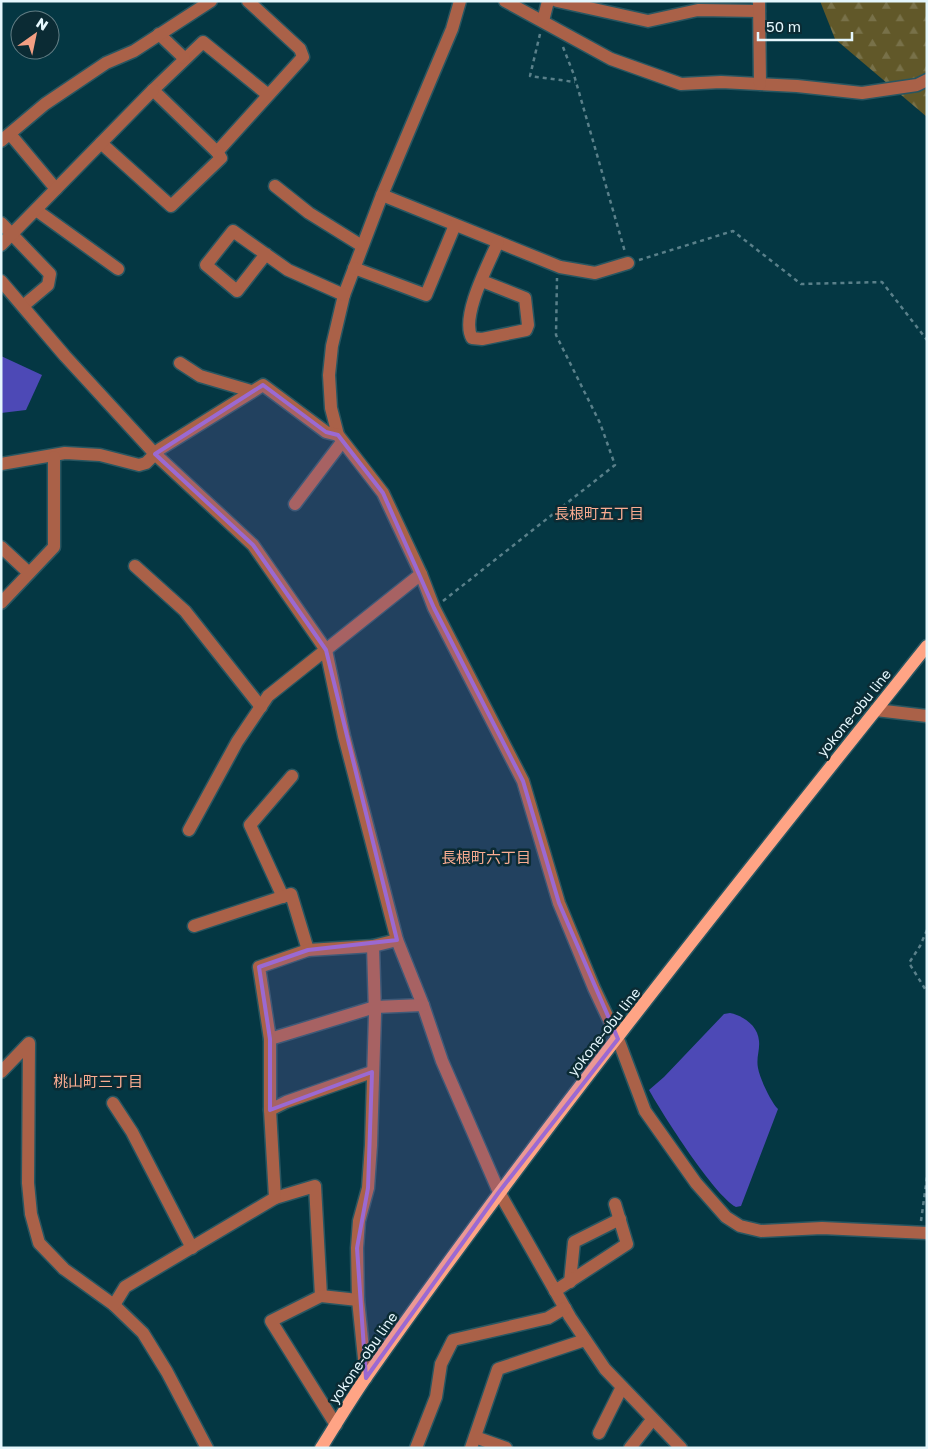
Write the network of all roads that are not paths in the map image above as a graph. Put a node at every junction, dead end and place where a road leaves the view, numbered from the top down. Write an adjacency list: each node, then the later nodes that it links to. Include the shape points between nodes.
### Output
1 (211, 1): 9 (street)
2 (248, 1): 14 (street, via 303,53 303,58)
3 (460, 1): 20 (street, via 452,29)
4 (506, 1): 8 (street)
5 (548, 1): 8 (street)
6 (557, 1): 7 (street, via 648,21 698,10)
7 (759, 6): 12 (street)
8 (543, 21): 12 (street, via 611,59 681,84)
9 (159, 34): 10 (street); 15 (street, via 134,51 106,63 45,104)
10 (184, 58): 13 (street); 14 (street, via 203,42)
11 (927, 80): 12 (street, via 917,85 862,93)
12 (760, 84)
13 (153, 90): 16 (street); 17 (street)
14 (267, 94): 17 (street)
15 (6, 137): 19 (street)
16 (101, 143): 17 (street, via 171,206 221,158); 19 (street)
17 (217, 152)
18 (275, 186): 27 (street, via 309,213)
19 (56, 189): 21 (street)
20 (382, 195): 23 (street); 27 (street)
21 (36, 210): 24 (street); 31 (street)
22 (1, 224): 24 (street)
23 (455, 225): 25 (street); 30 (street, via 426,295)
24 (13, 234): 26 (street); 35 (street, via 50,274 48,284)
25 (498, 242): 29 (street, via 560,267 594,274); 33 (street)
26 (1, 245)
27 (362, 246): 30 (street)
28 (266, 254): 28 (street, via 233,231 206,265 237,291); 34 (street, via 288,270)
29 (628, 263)
30 (354, 268): 34 (street)
31 (118, 269)
32 (1, 280): 35 (street)
33 (482, 281): 33 (street, via 471,308 472,338 526,330 525,298)
34 (344, 294): 38 (street, via 329,375 331,408)
35 (23, 306): 39 (street)
36 (180, 363): 37 (street, via 200,376)
37 (250, 391): 38 (street, via 262,385); 39 (street)
38 (340, 439): 42 (street); 46 (street, via 383,493)
39 (155, 454): 40 (street, via 139,465 100,455 65,454); 49 (street, via 253,545)
40 (54, 457): 41 (street); 45 (street, via 54,547)
41 (1, 464)
42 (296, 504)
43 (1, 547): 45 (street)
44 (135, 566): 50 (street, via 185,611)
45 (30, 573): 47 (street)
46 (421, 574): 49 (street); 63 (street, via 434,608 523,780 559,903)
47 (1, 603)
48 (927, 646): 51 (main road, yokone-obu line)
49 (326, 650): 50 (street, via 268,696); 57 (street, via 344,736)
50 (261, 707): 54 (street, via 237,742)
51 (876, 710): 52 (street); 63 (main road, yokone-obu line)
52 (927, 716)
53 (292, 776): 55 (street, via 250,825)
54 (189, 830)
55 (283, 897): 56 (street); 59 (street, via 291,894)
56 (194, 926)
57 (397, 940): 58 (street); 60 (street)
58 (373, 946): 59 (street); 61 (street)
59 (308, 950): 62 (street, via 259,967)
60 (423, 1005): 61 (street); 68 (street, via 442,1061)
61 (375, 1007): 62 (street); 65 (street)
62 (270, 1039): 67 (street)
63 (618, 1039): 68 (main road, yokone-obu line); 72 (street, via 645,1111 696,1183 726,1217 740,1226 761,1231 822,1228)
64 (1, 1072): 78 (street, via 29,1043 28,1183 31,1214 39,1243 64,1269)
65 (372, 1072): 67 (street); 77 (street, via 368,1188 359,1221 357,1248)
66 (113, 1103): 73 (street, via 132,1132)
67 (270, 1110): 69 (street)
68 (499, 1192): 75 (street); 81 (main road, yokone-obu line)
69 (275, 1198): 73 (street); 76 (street, via 315,1186)
70 (616, 1204): 71 (street)
71 (620, 1219): 74 (street, via 574,1242); 74 (street, via 627,1244)
72 (923, 1233)
73 (192, 1248): 78 (street, via 125,1286)
74 (570, 1282): 75 (street)
75 (555, 1291): 79 (street)
76 (321, 1296): 77 (street); 84 (street, via 271,1321)
77 (358, 1300): 81 (street)
78 (114, 1305): 87 (street, via 143,1334)
79 (565, 1308): 80 (street); 89 (street, via 548,1318 453,1340 441,1364 436,1397)
80 (585, 1340): 82 (street); 86 (street, via 498,1369)
81 (366, 1378): 84 (main road, yokone-obu line)
82 (622, 1387): 83 (street); 85 (street)
83 (652, 1420): 91 (street); 92 (street)
84 (336, 1425): 88 (main road, yokone-obu line)
85 (599, 1433)
86 (473, 1442): 90 (street)
87 (207, 1448)
88 (320, 1448)
89 (416, 1448)
90 (506, 1448)
91 (630, 1448)
92 (681, 1448)

